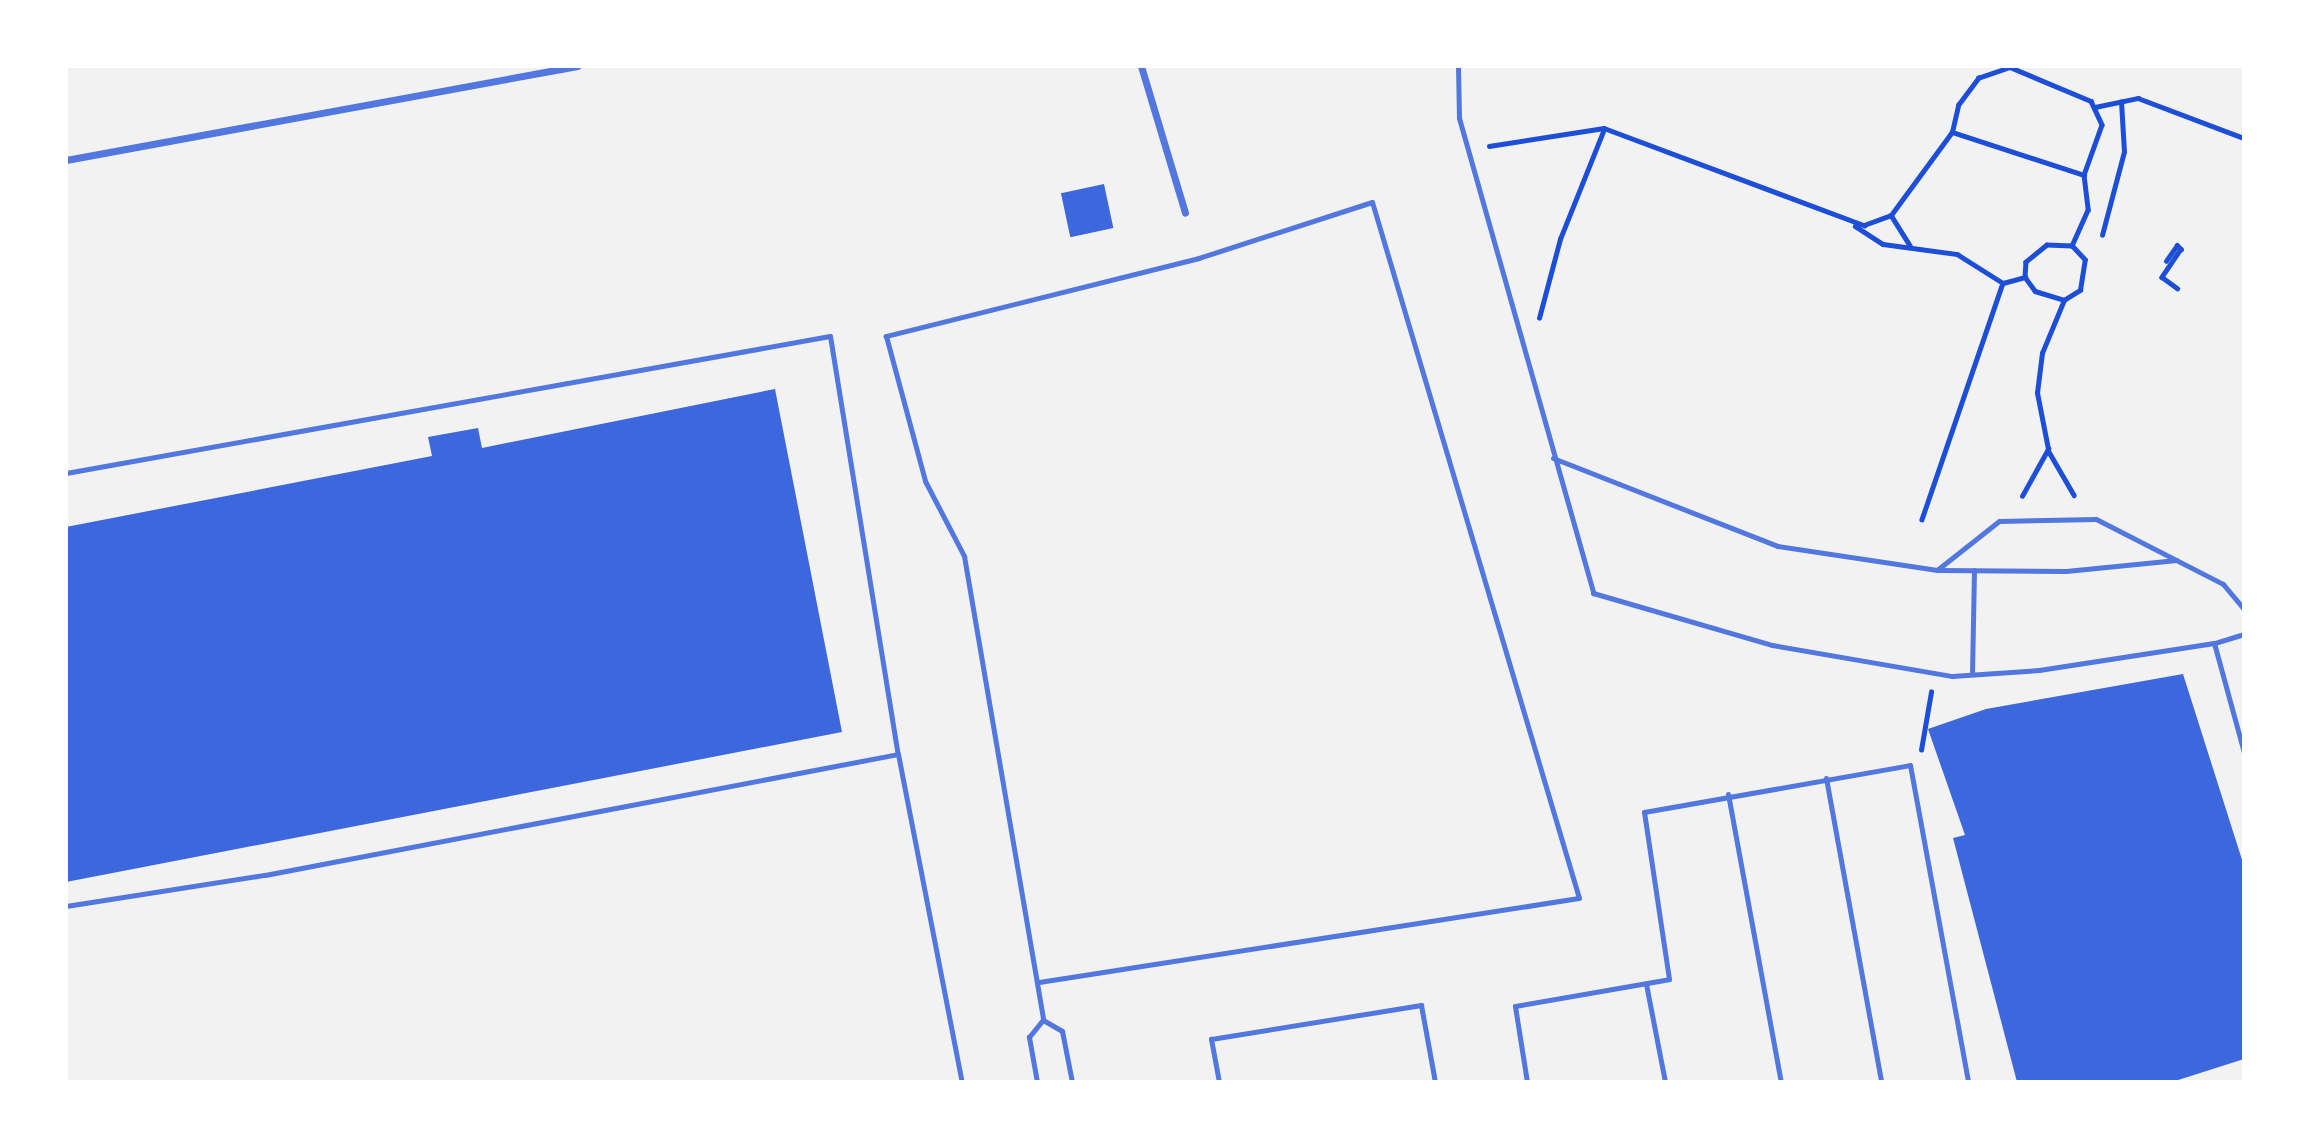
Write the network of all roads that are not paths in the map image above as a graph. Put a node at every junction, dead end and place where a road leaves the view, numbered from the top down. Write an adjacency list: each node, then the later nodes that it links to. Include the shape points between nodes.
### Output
1 (577, 66): 4 (street)
2 (1141, 66): 5 (street)
3 (1458, 66): 6 (lane, via 1459,118)
4 (66, 160)
5 (1185, 213)
6 (1553, 458): 9 (lane, via 1777,546); 14 (lane, via 1593,593 1772,645)
7 (66, 473): 16 (lane, via 830,336)
8 (2176, 560): 9 (lane, via 2096,519 1999,522); 10 (lane, via 2066,571); 11 (lane, via 2222,584)
9 (1937, 570): 10 (lane)
10 (1974, 570): 14 (lane)
11 (2244, 609)
12 (2244, 634): 13 (lane)
13 (2214, 643): 14 (lane); 15 (lane)
14 (1972, 674)
15 (2244, 753)
16 (898, 754): 19 (lane); 23 (lane)
17 (1826, 778): 18 (lane); 31 (lane); 32 (lane, via 1910,765)
18 (1728, 794): 21 (lane, via 1644,812 1670,979); 30 (lane)
19 (66, 906)
20 (1038, 982): 20 (lane, via 1579,898 1372,202 1199,258 886,336 925,481 964,556); 22 (lane)
21 (1646, 984): 28 (lane, via 1515,1006); 29 (lane)
22 (1043, 1020): 24 (lane, via 1029,1037); 25 (lane, via 1062,1031)
23 (962, 1082)
24 (1037, 1082)
25 (1072, 1082)
26 (1219, 1082): 27 (lane, via 1211,1039 1421,1005)
27 (1435, 1082)
28 (1527, 1082)
29 (1665, 1082)
30 (1781, 1082)
31 (1881, 1082)
32 (1968, 1082)

